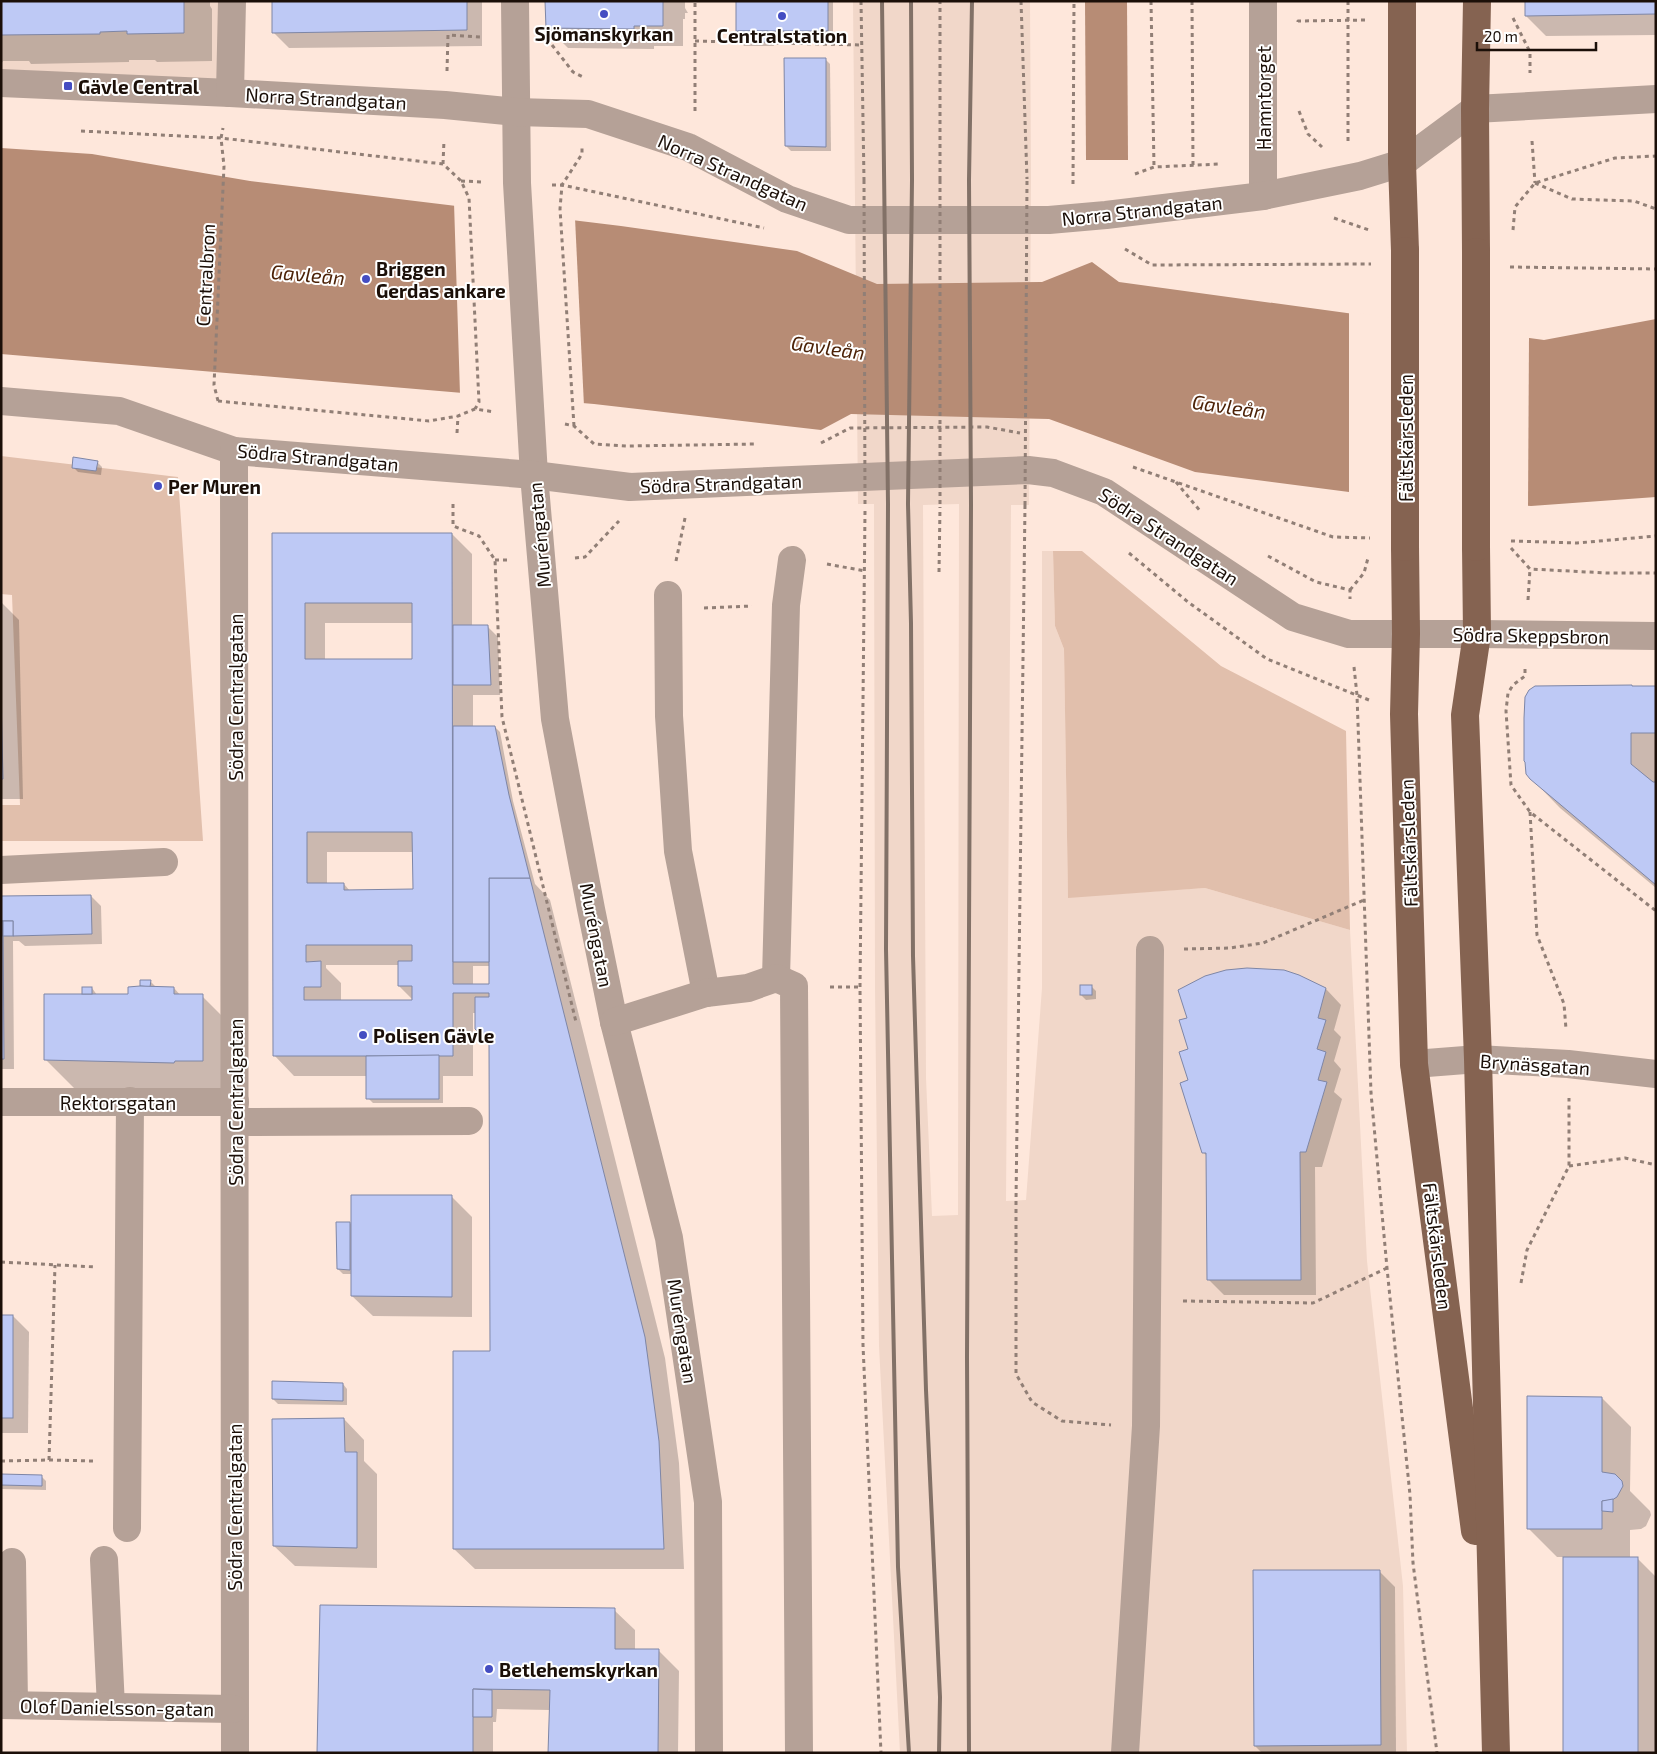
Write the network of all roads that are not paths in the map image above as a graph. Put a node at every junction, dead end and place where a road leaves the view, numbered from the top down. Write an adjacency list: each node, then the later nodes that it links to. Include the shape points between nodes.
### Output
1 (232, 1): 7 (street)
2 (515, 1): 10 (street, Muréngatan)
3 (1263, 1): 12 (street, Hamntorget)
4 (1402, 1): 11 (main road, Fältskärsleden)
5 (1478, 1): 9 (main road, Fältskärsleden)
6 (1, 83): 7 (street, Norra Strandgatan)
7 (230, 93): 10 (street, Norra Strandgatan)
8 (1656, 99): 9 (street)
9 (1475, 108): 11 (street, Norra Strandgatan); 19 (main road, Fältskärsleden, bridge)
10 (516, 112): 12 (street, Norra Strandgatan, via 588,114 688,147 787,199 849,220 1049,220); 15 (street, Muréngatan)
11 (1402, 163): 12 (street, Norra Strandgatan, via 1360,176); 18 (main road, Fältskärsleden, bridge)
12 (1263, 196)
13 (1, 401): 14 (street, Södra Strandgatan, via 119,411)
14 (234, 451): 15 (street, Södra Strandgatan); 32 (street, Södra Centralgatan)
15 (534, 475): 18 (street, Södra Strandgatan, via 630,487 1028,470 1052,473 1104,492 1293,617 1349,634); 26 (street, Muréngatan, via 555,719)
16 (792, 560): 24 (street, via 786,605)
17 (668, 602): 25 (street, via 669,716 678,851)
18 (1406, 634): 19 (street, Södra Skeppsbron); 28 (main road, Fältskärsleden, via 1404,714)
19 (1477, 634): 20 (street, Södra Skeppsbron); 27 (main road, Fältskärsleden, via 1465,715)
20 (1656, 636)
21 (164, 862): 22 (street)
22 (1, 870)
23 (1150, 950): 44 (street, via 1146,1426)
24 (776, 978): 25 (street, via 748,988); 43 (street, via 794,986)
25 (706, 994): 26 (street)
26 (614, 1022): 42 (street, Muréngatan, via 669,1238 708,1502)
27 (1478, 1059): 28 (street, Brynäsgatan); 29 (street, Brynäsgatan, via 1568,1064); 37 (main road, Fältskärsleden)
28 (1414, 1064): 37 (main road, Fältskärsleden)
29 (1656, 1074)
30 (1, 1102): 31 (street, Rektorsgatan)
31 (130, 1102): 32 (street, Rektorsgatan); 34 (street)
32 (235, 1112): 33 (street, Rektorsgatan); 40 (street, Södra Centralgatan)
33 (469, 1121)
34 (127, 1528)
35 (104, 1560): 39 (street)
36 (12, 1562): 38 (street)
37 (1494, 1679): 45 (main road, Fältskärsleden)
38 (7, 1705): 39 (street, Olof Danielsson-gatan)
39 (110, 1707): 40 (street, Olof Danielsson-gatan)
40 (234, 1709): 41 (street, Södra Centralgatan)
41 (235, 1753)
42 (709, 1753)
43 (799, 1753)
44 (1125, 1753)
45 (1496, 1753)

